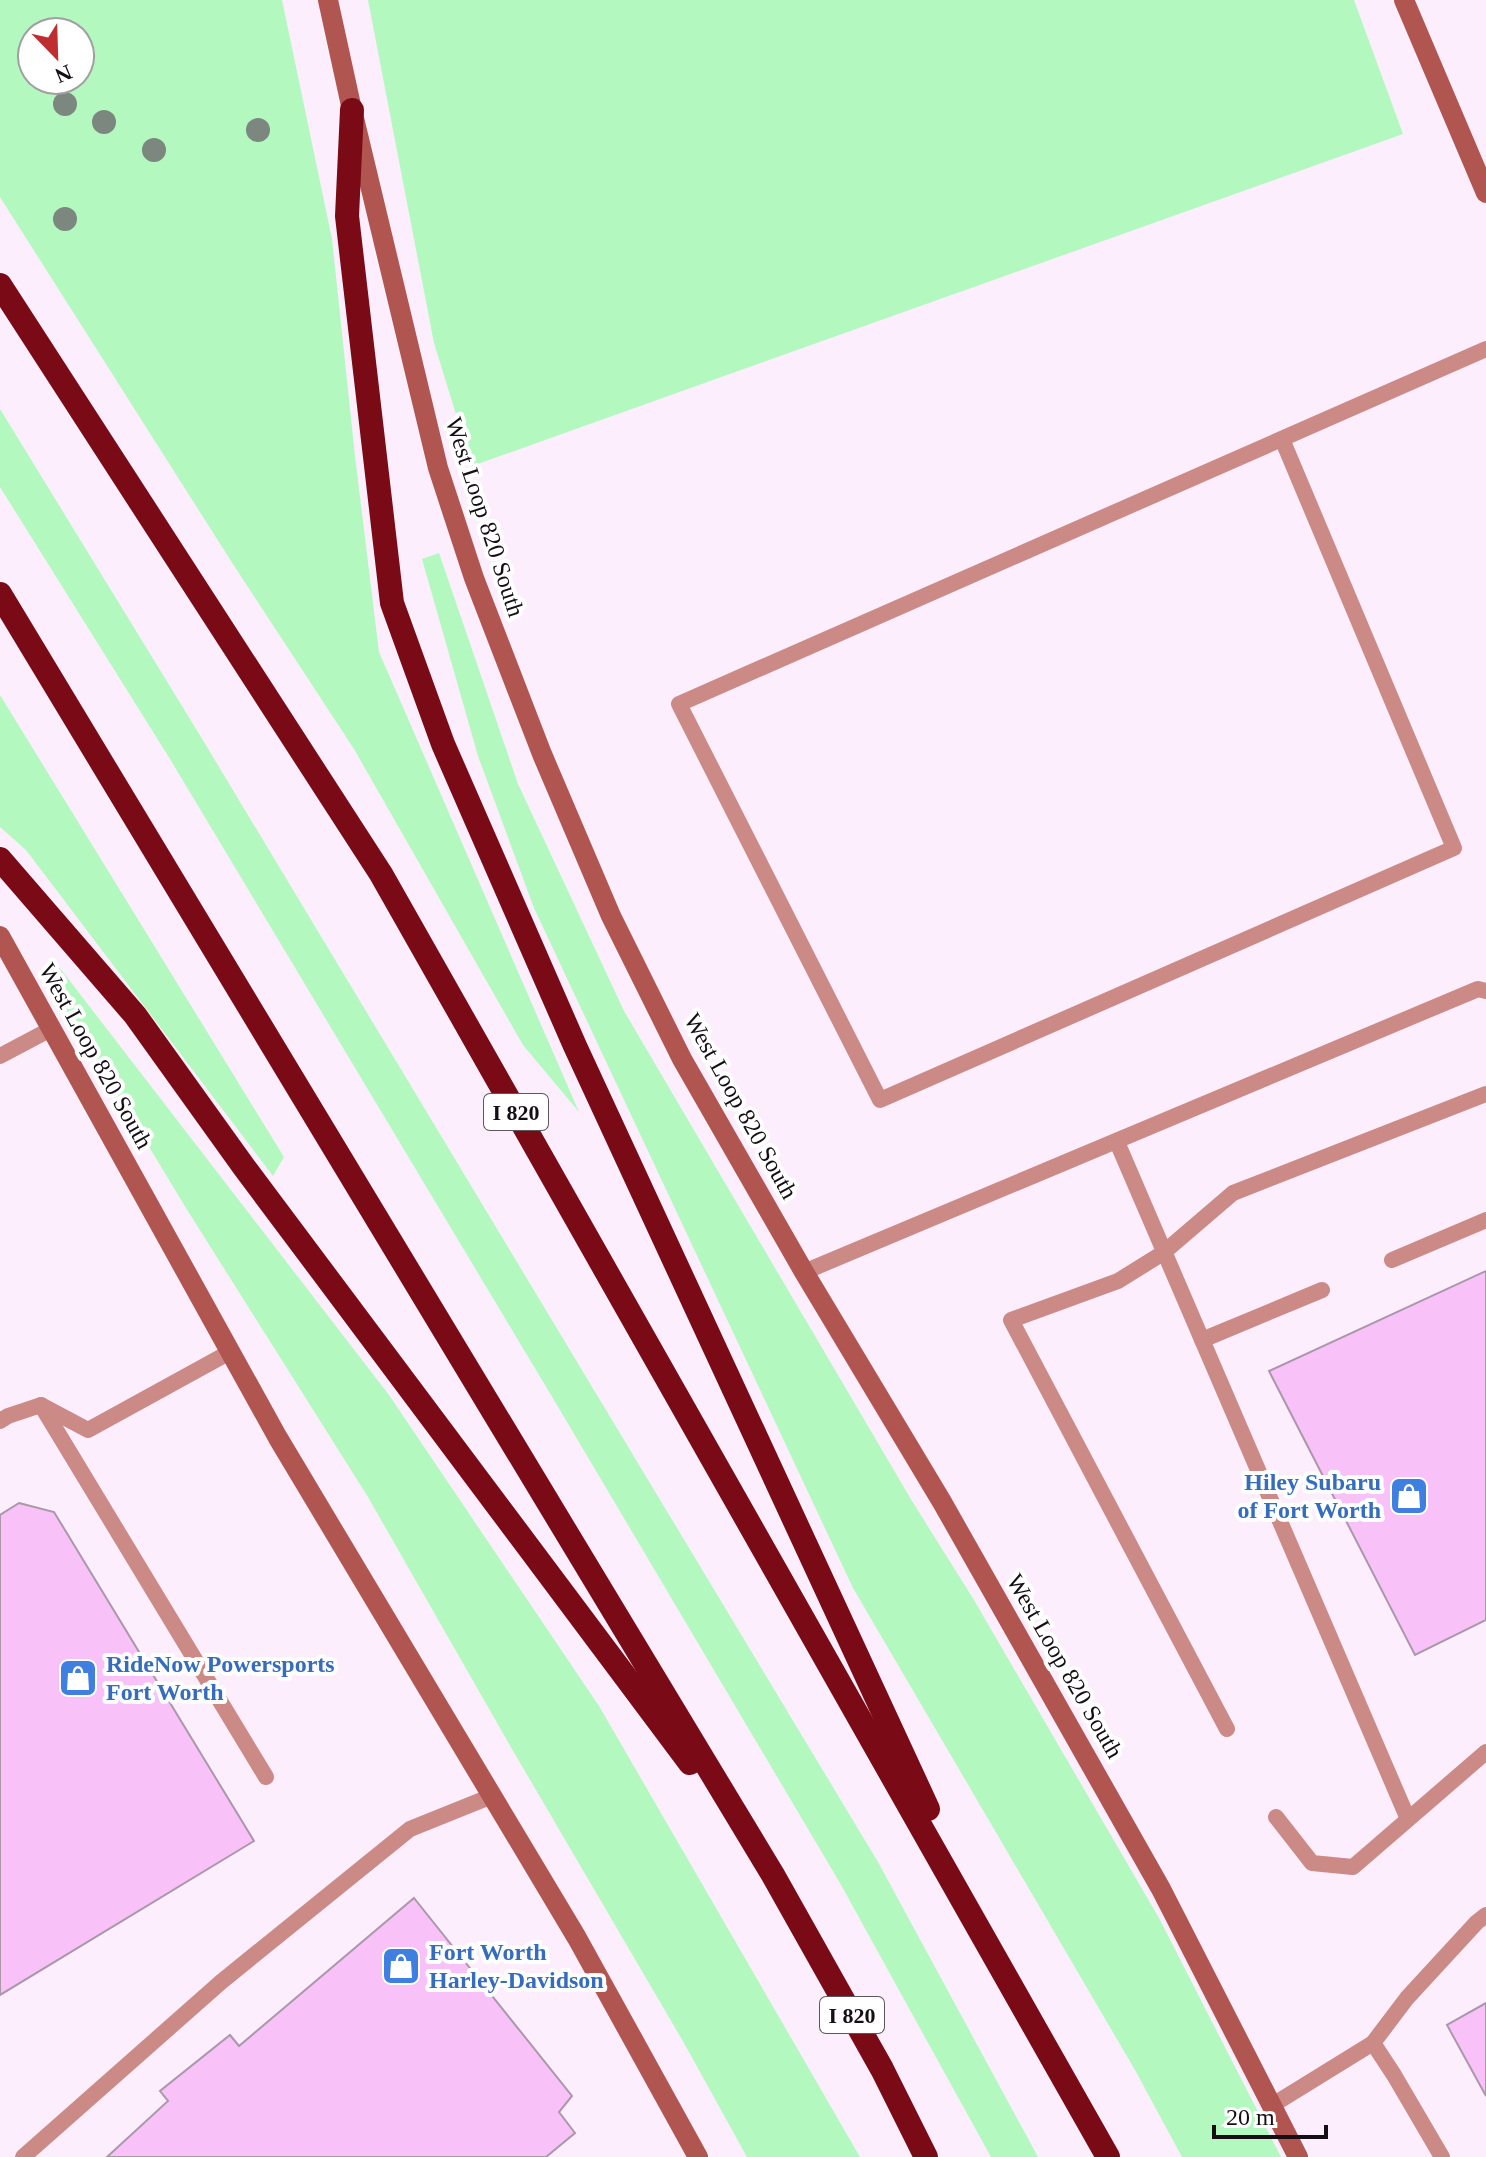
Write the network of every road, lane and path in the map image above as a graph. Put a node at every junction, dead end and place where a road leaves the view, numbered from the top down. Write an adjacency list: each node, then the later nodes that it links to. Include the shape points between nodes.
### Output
1 (328, 0): 3 (main road, West Loop 820 South)
2 (1404, 0): 4 (main road)
3 (352, 110): 19 (main road, West Loop 820 South, via 438,468 536,739 611,916 682,1059); 33 (highway, via 347,216 392,603 443,744 575,1046)
4 (1486, 193)
5 (0, 285): 33 (highway, I 820, via 381,874)
6 (1486, 349): 7 (lane)
7 (1282, 439): 7 (lane, via 679,704 880,1100 1454,848)
8 (0, 594): 31 (highway, I 820)
9 (0, 859): 31 (highway, via 135,1015)
10 (1, 940): 12 (main road, West Loop 820 South)
11 (1486, 991): 15 (lane, via 1478,989)
12 (51, 1029): 13 (lane); 22 (main road, West Loop 820 South)
13 (0, 1056)
14 (1486, 1094): 17 (lane, via 1233,1193)
15 (1117, 1142): 17 (lane); 19 (lane)
16 (1486, 1220): 18 (lane)
17 (1163, 1253): 21 (lane); 25 (lane, via 1118,1281 1011,1320)
18 (1392, 1260)
19 (804, 1272): 35 (main road, West Loop 820 South, via 942,1502 1161,1889)
20 (1322, 1290): 21 (lane)
21 (1202, 1340): 30 (lane)
22 (230, 1352): 23 (lane, via 88,1430); 28 (main road, West Loop 820 South)
23 (41, 1405): 24 (lane); 27 (lane)
24 (0, 1421)
25 (1227, 1729)
26 (1486, 1752): 30 (lane)
27 (266, 1777)
28 (492, 1796): 36 (lane, via 410,1829 221,1982); 37 (main road, West Loop 820 South)
29 (1276, 1817): 30 (lane, via 1312,1863 1353,1867)
30 (1408, 1819)
31 (773, 1875): 38 (highway, I 820)
32 (1486, 1915): 34 (lane, via 1407,1998)
33 (998, 1961): 39 (highway, I 820)
34 (1373, 2043): 35 (lane); 41 (lane)
35 (1271, 2106): 40 (main road, West Loop 820 South)
36 (23, 2157)
37 (698, 2157)
38 (926, 2157)
39 (1108, 2157)
40 (1298, 2157)
41 (1442, 2157)

